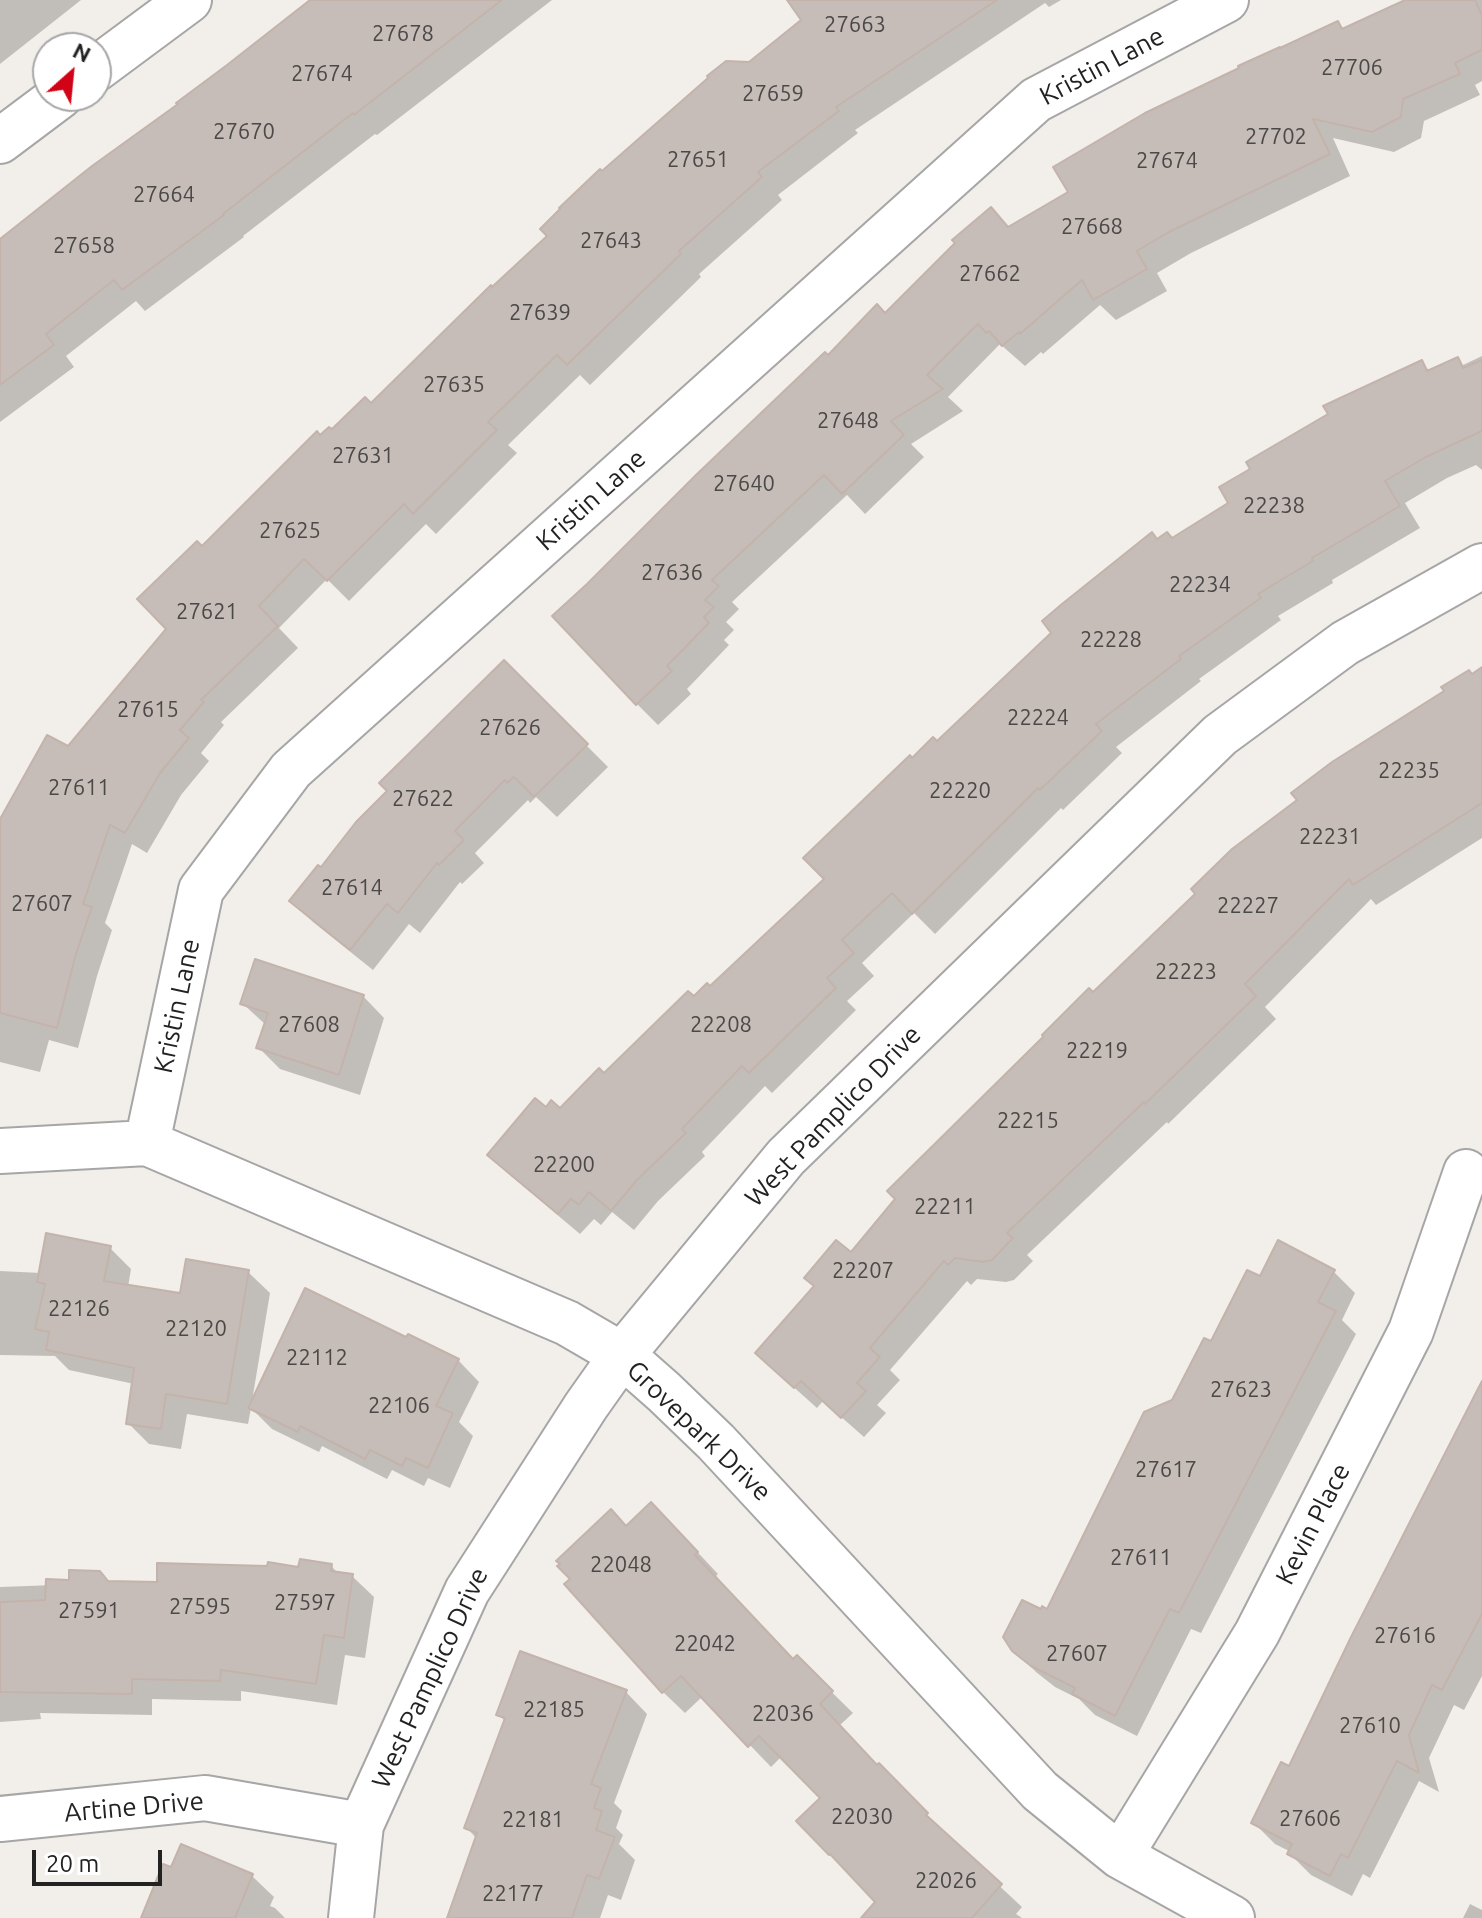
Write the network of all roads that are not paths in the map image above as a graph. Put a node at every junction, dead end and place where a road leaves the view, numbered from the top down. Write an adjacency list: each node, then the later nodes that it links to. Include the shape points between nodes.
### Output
1 (189, 0): 3 (street)
2 (1226, 0): 7 (street, Kristin Lane, via 1036,100 291,770 201,890)
3 (112, 57)
4 (39, 112): 5 (street)
5 (0, 141)
6 (1482, 566): 10 (street, West Pamplico Drive, via 1345,643 1220,735 786,1157)
7 (147, 1143): 8 (street, Grovepark Drive); 10 (street, Grovepark Drive, via 567,1323)
8 (0, 1151)
9 (1466, 1172): 13 (street, Kevin Place, via 1411,1331 1257,1633)
10 (622, 1355): 12 (street, West Pamplico Drive, via 467,1591); 13 (street, Grovepark Drive, via 716,1442 1040,1791)
11 (0, 1819): 12 (street, Artine Drive, via 205,1798)
12 (361, 1825): 14 (street, West Pamplico Drive)
13 (1120, 1856): 15 (street, Grovepark Drive)
14 (351, 1918)
15 (1232, 1918)

